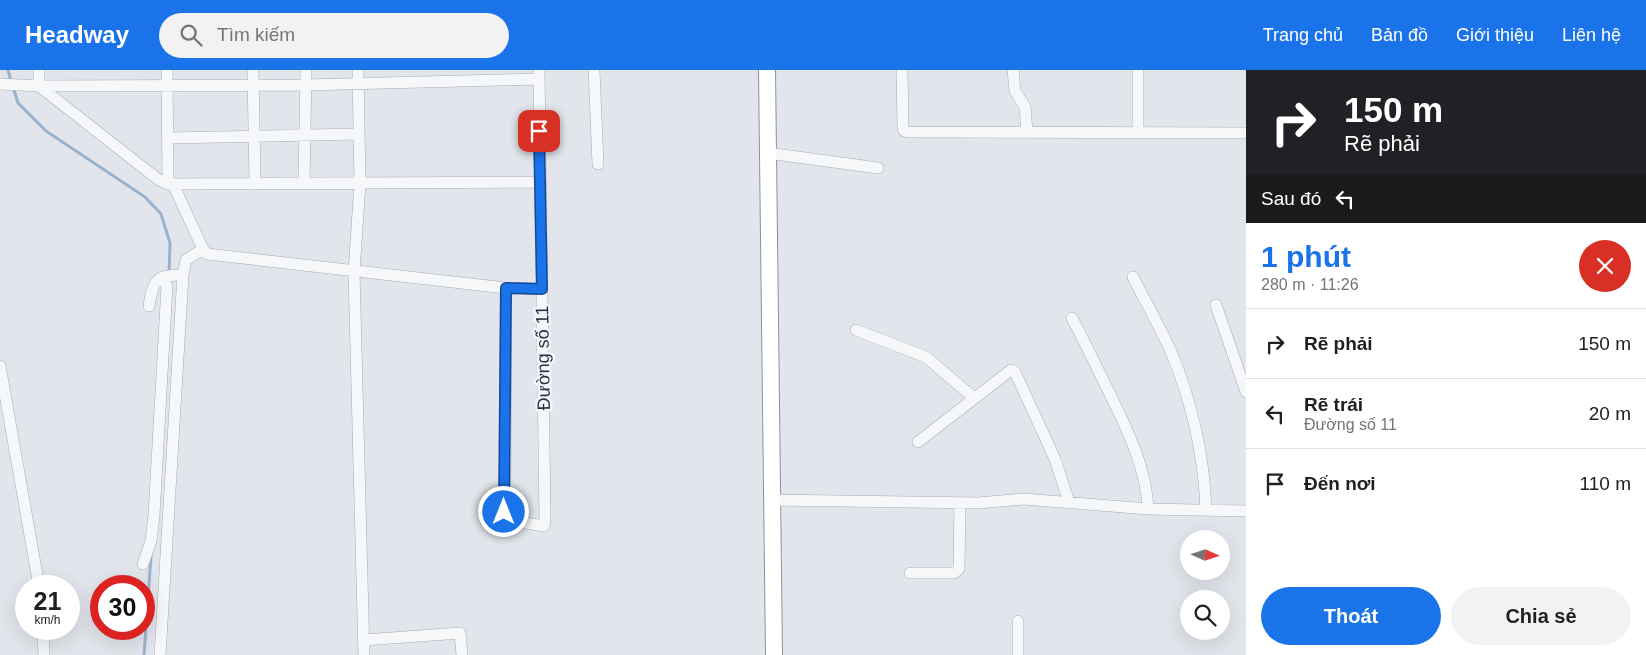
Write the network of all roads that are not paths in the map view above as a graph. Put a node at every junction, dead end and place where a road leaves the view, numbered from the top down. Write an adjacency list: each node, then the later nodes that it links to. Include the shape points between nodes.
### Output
1 (40, 70): 15 (street)
2 (167, 70): 16 (street)
3 (253, 70): 13 (street)
4 (306, 70): 17 (street)
5 (358, 70): 14 (street)
6 (594, 70): 26 (street)
7 (767, 70): 25 (highway)
8 (902, 70): 18 (street, via 904,131)
9 (1013, 70): 18 (street, via 1015,91 1025,107)
10 (1138, 70): 19 (street)
11 (539, 75): 14 (street); 28 (street, Đường số 11)
12 (2, 84): 15 (street)
13 (253, 84): 16 (street); 17 (street); 23 (street)
14 (358, 84): 17 (street); 21 (street)
15 (39, 86): 16 (street); 31 (street, via 159,180)
16 (167, 86): 24 (street)
17 (306, 86): 22 (street)
18 (1027, 132): 19 (street)
19 (1138, 132): 20 (street)
20 (1246, 133)
21 (359, 134): 22 (street); 30 (street)
22 (306, 135): 23 (street); 29 (street)
23 (254, 136): 24 (street); 32 (street)
24 (168, 138): 31 (street)
25 (768, 153): 27 (street); 47 (highway)
26 (598, 164)
27 (878, 168)
28 (540, 182): 30 (street); 38 (street, Đường số 11)
29 (304, 183): 30 (street); 32 (street)
30 (360, 183): 34 (street)
31 (170, 184): 32 (street); 33 (street)
32 (255, 184)
33 (202, 249): 34 (street, via 212,255); 35 (street)
34 (354, 272): 37 (street); 58 (street)
35 (172, 275): 40 (street, via 152,287); 53 (street, via 167,286 154,515 151,542); 60 (street)
36 (1133, 277): 51 (street, via 1169,349 1180,379 1201,459)
37 (506, 288): 38 (street); 38 (street, Đường số 11, via 504,512 513,521 544,526)
38 (542, 289)
39 (1216, 305): 44 (street)
40 (149, 306)
41 (1072, 318): 50 (street, via 1144,471)
42 (856, 330): 45 (street, via 926,357)
43 (0, 366): 55 (street)
44 (1246, 392)
45 (974, 398): 46 (street); 48 (street, via 1007,372 1015,372 1055,459)
46 (918, 442)
47 (771, 500): 49 (street); 63 (highway)
48 (1069, 502): 49 (street, via 1024,499); 50 (street)
49 (960, 503): 54 (street, via 959,569 949,573)
50 (1148, 509): 51 (street)
51 (1206, 510): 52 (street)
52 (1246, 511)
53 (143, 564)
54 (910, 572)
55 (37, 575)
56 (1018, 621): 64 (street)
57 (43, 640): 59 (street)
58 (364, 640): 61 (street); 62 (street, via 460,633)
59 (44, 655)
60 (160, 655)
61 (364, 655)
62 (462, 655)
63 (774, 655)
64 (1018, 655)

